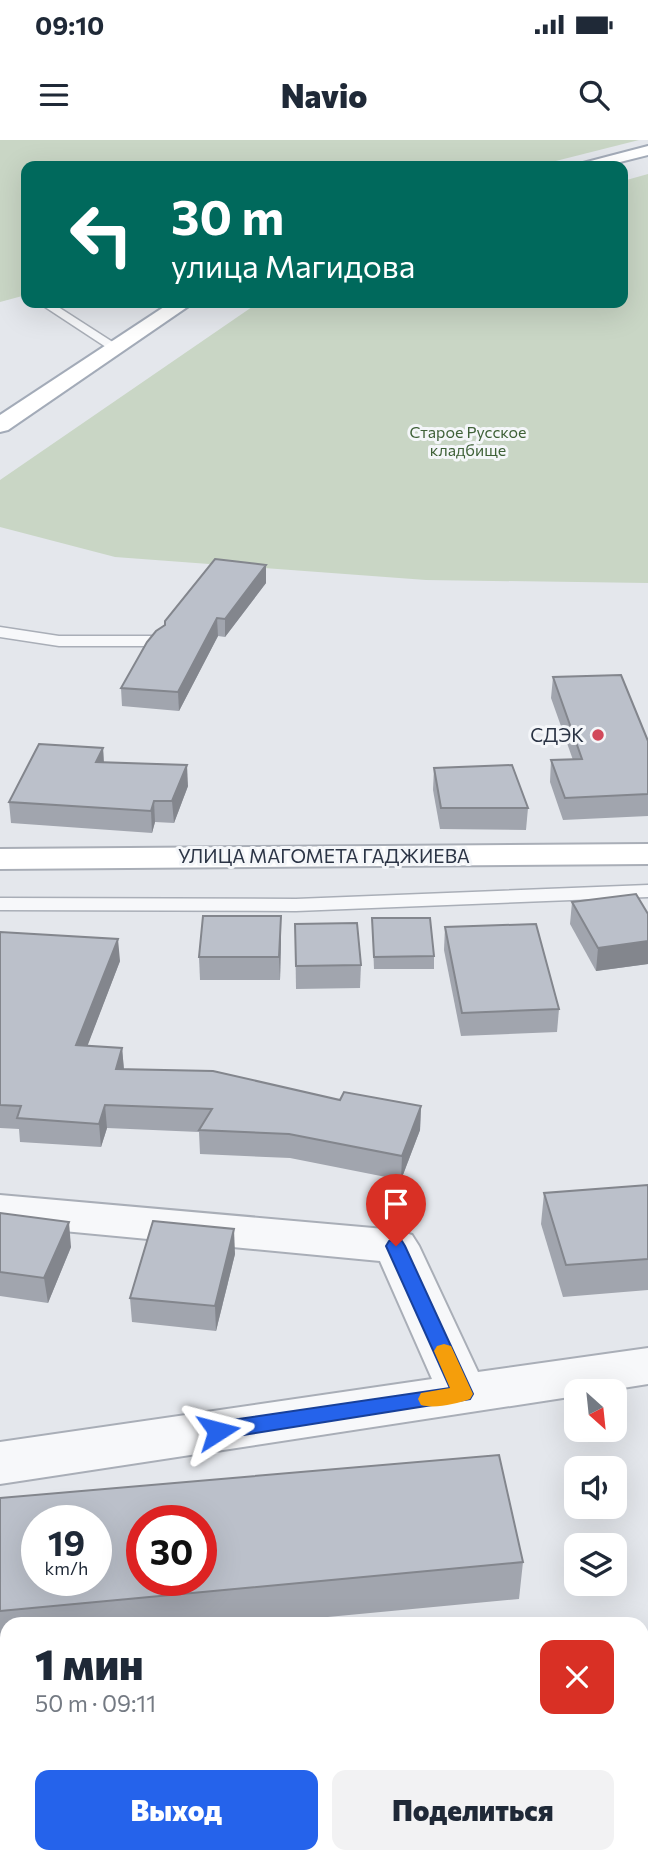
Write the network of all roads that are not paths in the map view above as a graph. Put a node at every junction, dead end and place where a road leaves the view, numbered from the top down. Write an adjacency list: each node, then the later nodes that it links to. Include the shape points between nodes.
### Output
1 (648, 151): 2 (main road); 3 (main road)
2 (608, 161)
3 (612, 161)
4 (53, 308): 7 (lane)
5 (170, 308): 7 (main road)
6 (175, 308): 7 (main road)
7 (114, 347): 8 (main road)
8 (0, 423)
9 (0, 632): 10 (lane, via 59,641)
10 (157, 641)
11 (648, 853): 13 (main road, УЛИЦА МАГОМЕТА ГАДЖИЕВА)
12 (648, 859): 13 (main road, УЛИЦА МАГОМЕТА ГАДЖИЕВА)
13 (0, 861)
14 (648, 891): 15 (lane, via 296,905)
15 (0, 904)
16 (0, 1210): 18 (street, via 396,1246)
17 (648, 1366): 18 (street)
18 (463, 1394): 19 (street)
19 (0, 1463)

